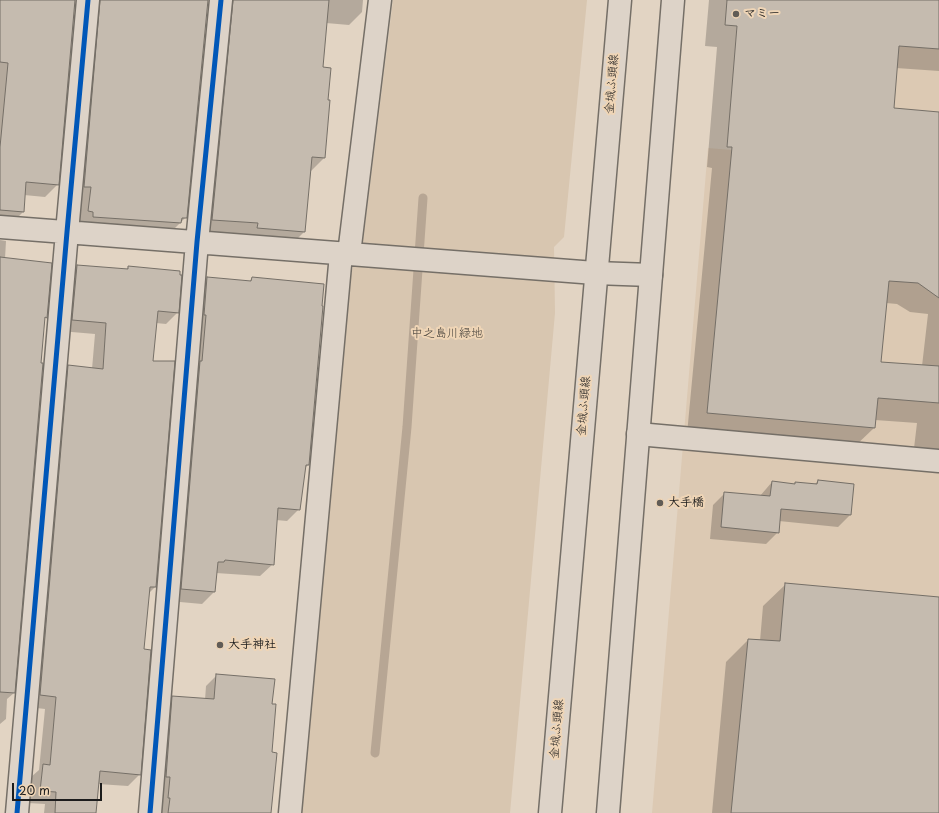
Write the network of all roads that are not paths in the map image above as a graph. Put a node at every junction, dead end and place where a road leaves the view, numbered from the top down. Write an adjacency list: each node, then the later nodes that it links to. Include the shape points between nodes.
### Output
1 (88, 0): 7 (street)
2 (221, 0): 8 (street)
3 (380, 0): 9 (street)
4 (620, 0): 10 (street, 金城ふ頭線)
5 (673, 0): 11 (street)
6 (0, 227): 7 (street)
7 (67, 232): 8 (street); 14 (street)
8 (197, 242): 9 (street); 15 (street)
9 (345, 254): 10 (street); 16 (street)
10 (595, 273): 11 (street); 17 (street, 金城ふ頭線)
11 (651, 274): 12 (street)
12 (638, 434): 13 (street); 18 (street)
13 (939, 461)
14 (17, 813)
15 (150, 813)
16 (290, 813)
17 (550, 813)
18 (608, 813)

